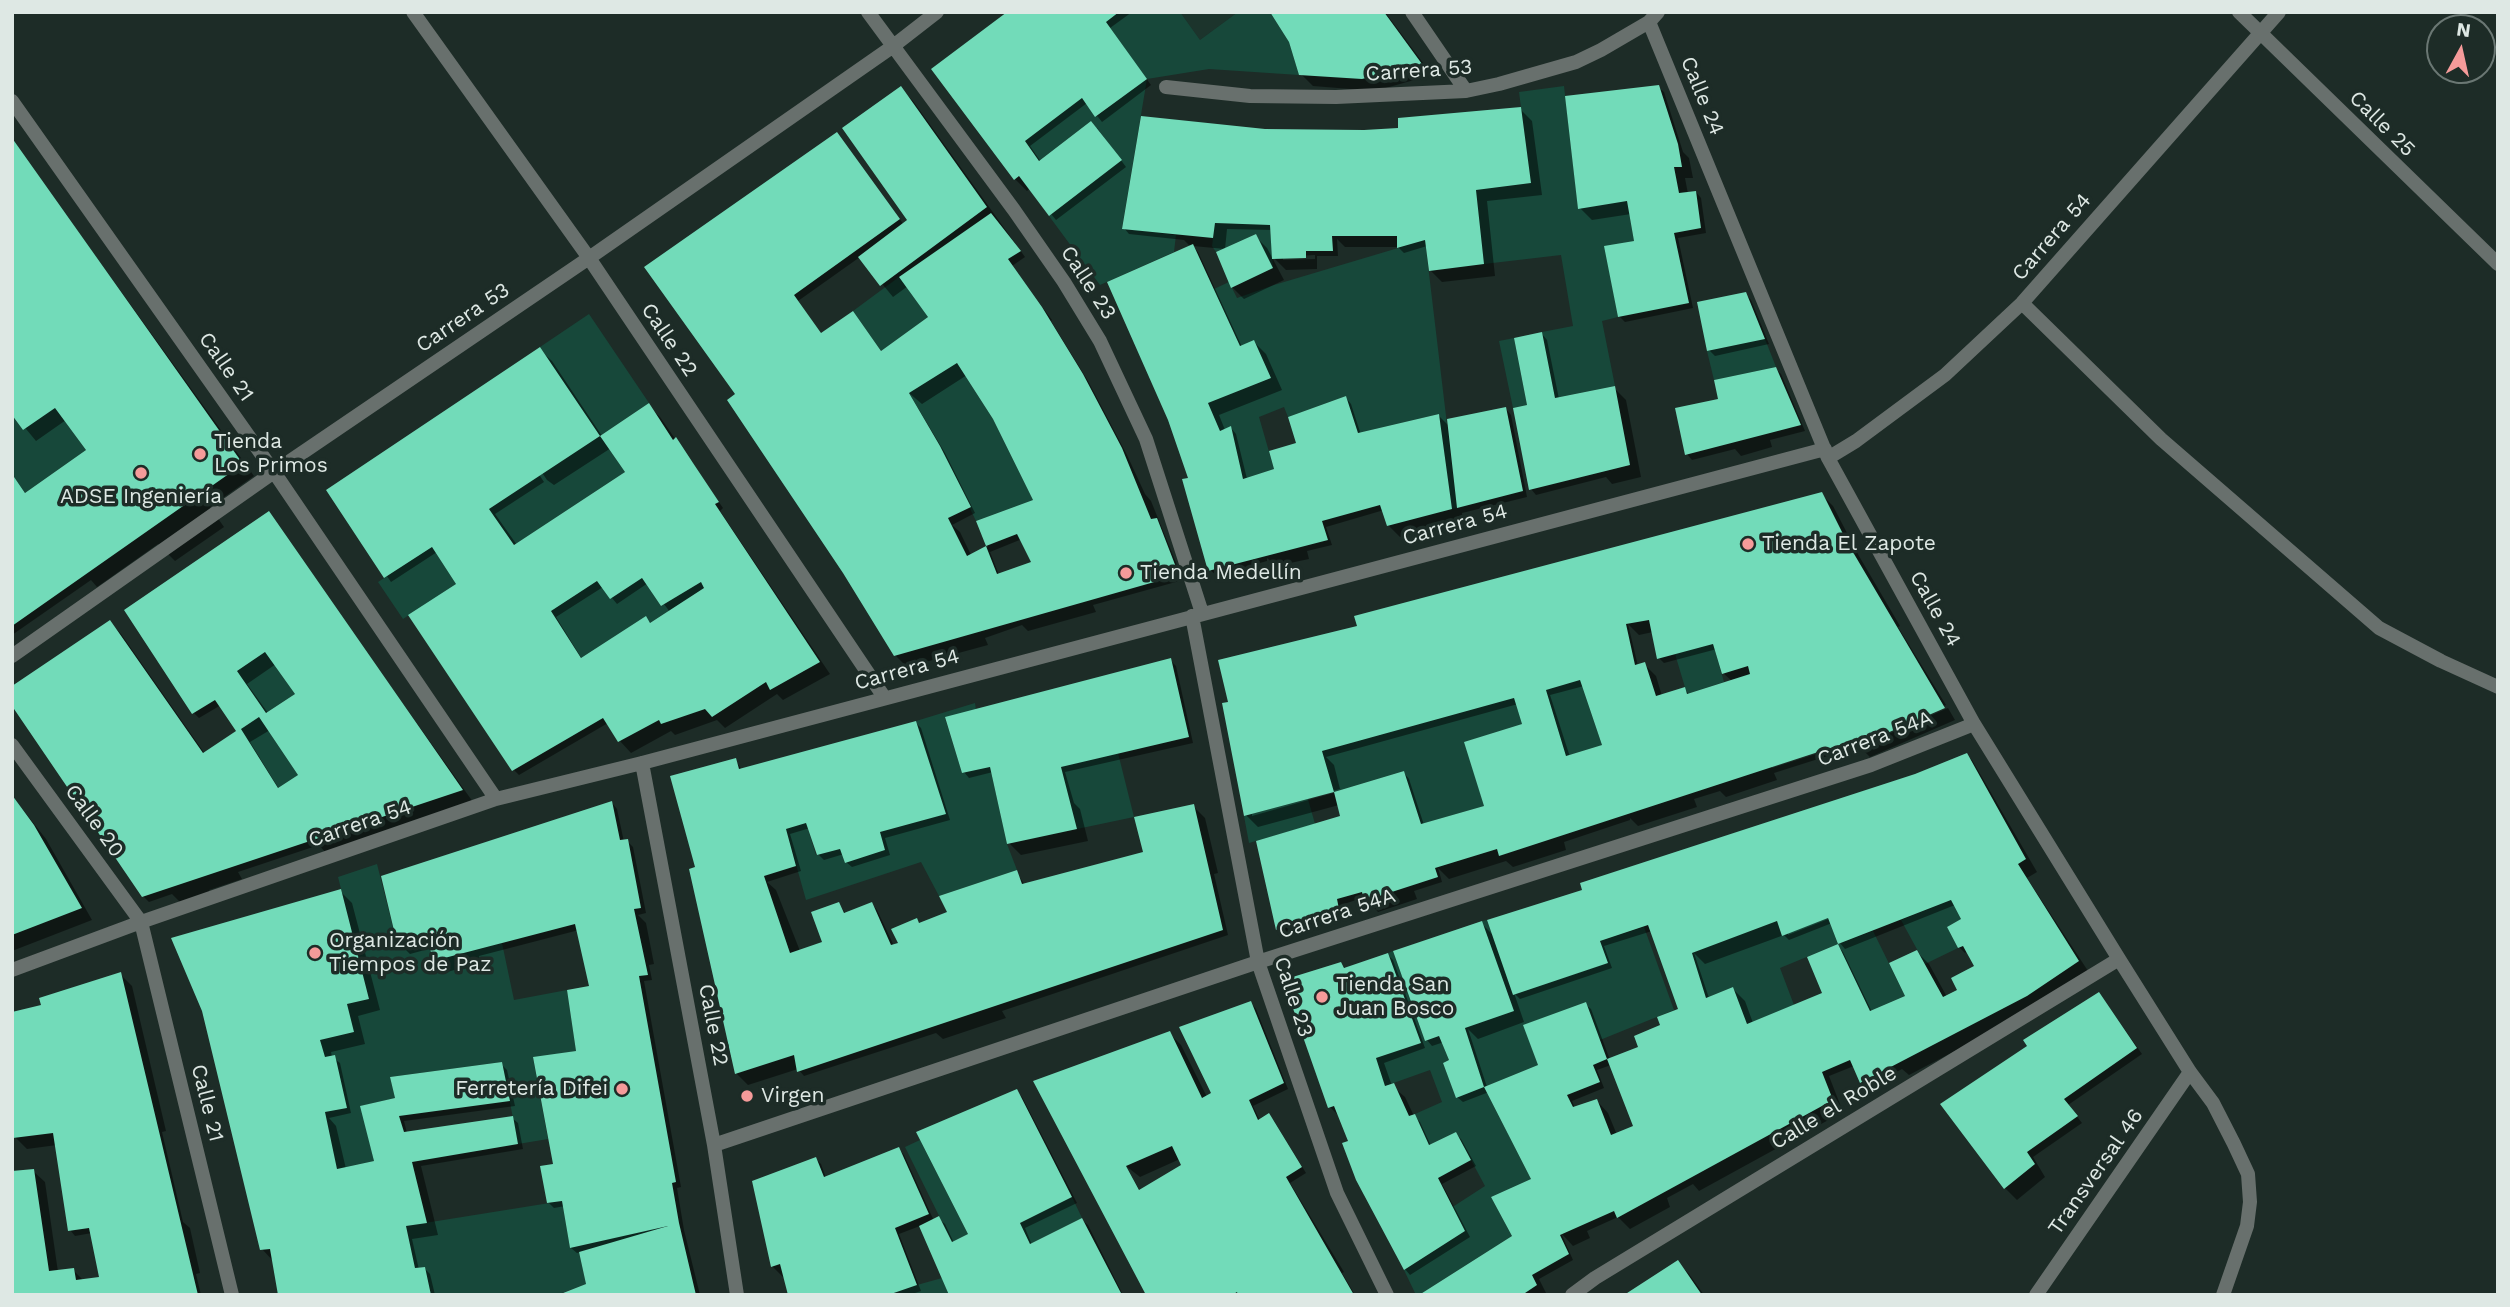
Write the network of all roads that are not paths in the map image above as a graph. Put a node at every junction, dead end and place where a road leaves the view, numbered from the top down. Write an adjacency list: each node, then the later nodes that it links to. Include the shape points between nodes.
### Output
1 (413, 12): 13 (street, Calle 22)
2 (868, 12): 9 (street, Calle 23)
3 (937, 12): 9 (street, Carrera 53)
4 (1412, 12): 11 (street)
5 (2239, 12): 8 (street, Calle 25)
6 (2279, 12): 8 (street, Carrera 54)
7 (1654, 17): 11 (street, Carrera 53, via 1576,62); 16 (street, Calle 24)
8 (2260, 34): 14 (street, Calle 25); 15 (street, Carrera 54)
9 (892, 47): 13 (street, Carrera 53); 18 (street, Calle 23, via 1014,210 1100,341 1146,439)
10 (1166, 86): 11 (street, Carrera 53, via 1250,96)
11 (1466, 91)
12 (12, 101): 17 (street, Calle 21)
13 (589, 258): 17 (street, Carrera 53); 21 (street, Calle 22)
14 (2498, 264)
15 (2022, 303): 16 (street, Carrera 54, via 1945,374 1856,441); 20 (street, via 2161,439 2379,628)
16 (1826, 454): 18 (street, Carrera 54); 22 (street, Calle 24)
17 (274, 472): 19 (street, Carrera 53); 25 (street, Calle 21)
18 (1197, 614): 21 (street, Carrera 54); 28 (street, Calle 23)
19 (12, 656)
20 (2498, 687)
21 (884, 697): 24 (street, Carrera 54)
22 (1974, 723): 27 (street, Calle 24); 28 (street, Carrera 54A, via 1794,791)
23 (12, 745): 26 (street, Calle 20)
24 (642, 763): 25 (street, Carrera 54); 31 (street, Calle 22)
25 (496, 799): 26 (street, Carrera 54)
26 (141, 922): 29 (street, Carrera 54); 32 (street, Calle 21)
27 (2119, 960): 30 (street, Calle 24); 35 (street, Calle el Roble)
28 (1258, 962): 31 (street, Carrera 54A); 34 (street, Calle 23, via 1337,1193)
29 (12, 970)
30 (2190, 1072): 36 (street, Transversal 46); 37 (street, Calle 24, via 2213,1104 2248,1174 2247,1226)
31 (713, 1145): 33 (street, Calle 22)
32 (232, 1295)
33 (737, 1295)
34 (1387, 1295)
35 (1572, 1295)
36 (2036, 1295)
37 (2223, 1295)

